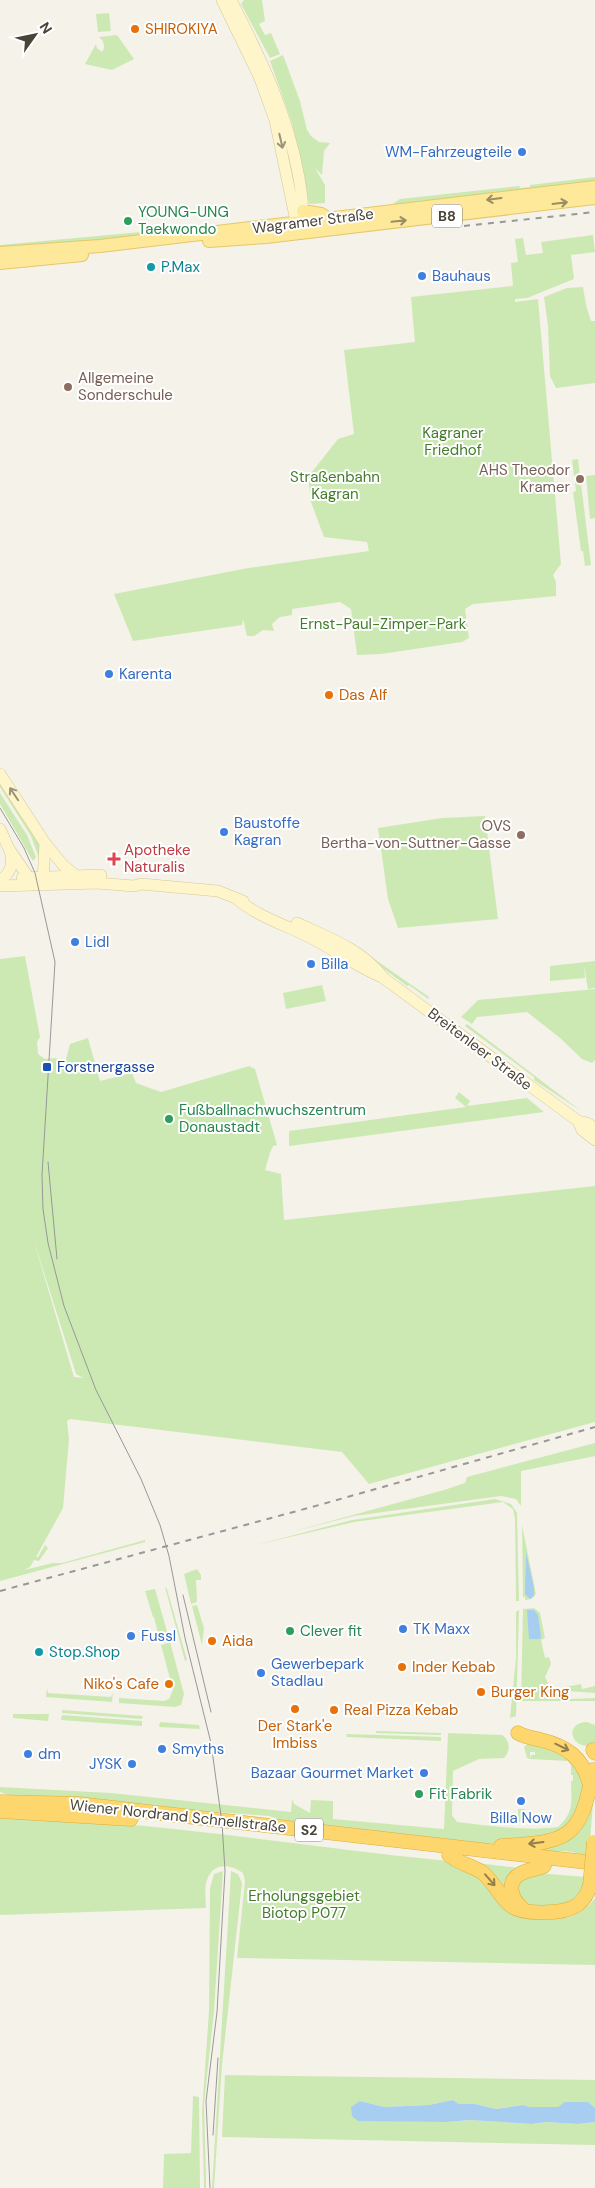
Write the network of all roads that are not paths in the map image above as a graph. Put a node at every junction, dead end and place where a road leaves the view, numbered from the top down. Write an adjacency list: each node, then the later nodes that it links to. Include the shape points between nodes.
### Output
1 (222, 0): 7 (main road, one-way to 7, via 260,76 273,113)
2 (231, 0): 5 (main road, via 266,71 286,123 297,166)
3 (595, 187): 6 (main road, Wagramer Straße / B8, one-way to 6)
4 (595, 198): 7 (main road, Wagramer Straße / B8, one-way to 4)
5 (303, 211): 6 (main road); 7 (main road)
6 (328, 218): 7 (main road, Wagramer Straße / B8)
7 (298, 228): 8 (main road, Wagramer Straße / B8); 9 (main road, Wagramer Straße / B8)
8 (0, 253)
9 (0, 263)
10 (0, 774): 12 (main road, one-way to 10)
11 (0, 829): 13 (main road)
12 (45, 844): 14 (main road); 16 (main road)
13 (9, 849): 15 (main road, via 11,870); 16 (main road)
14 (75, 875): 16 (main road, Breitenleer Straße); 17 (main road, Breitenleer Straße, via 112,876)
15 (0, 880): 16 (main road)
16 (36, 880): 17 (main road, Breitenleer Straße); 18 (main road)
17 (141, 884): 19 (main road, Breitenleer Straße, via 218,891 325,935 372,964 382,977)
18 (0, 886)
19 (578, 1121): 20 (main road, Breitenleer Straße, via 587,1122); 21 (main road, Breitenleer Straße, via 582,1130)
20 (595, 1128)
21 (595, 1140)
22 (518, 1732): 24 (highway, one-way to 24, via 570,1751)
23 (591, 1751): 24 (highway)
24 (592, 1777): 27 (highway, one-way to 27, via 585,1809 566,1835 540,1843 466,1844)
25 (2, 1809): 27 (highway, Wiener Nordrand Schnellstraße / S2)
26 (595, 1837): 31 (highway, bridge, via 590,1886 585,1898 574,1907 560,1911)
27 (452, 1851): 28 (highway, Wiener Nordrand Schnellstraße / S2); 29 (highway, Wiener Nordrand Schnellstraße / S2); 31 (highway, one-way to 31, via 456,1861 482,1872 510,1905)
28 (595, 1863)
29 (544, 1866): 30 (highway, Wiener Nordrand Schnellstraße / S2); 31 (highway, via 520,1874 511,1886 514,1901)
30 (595, 1872)
31 (527, 1911)

